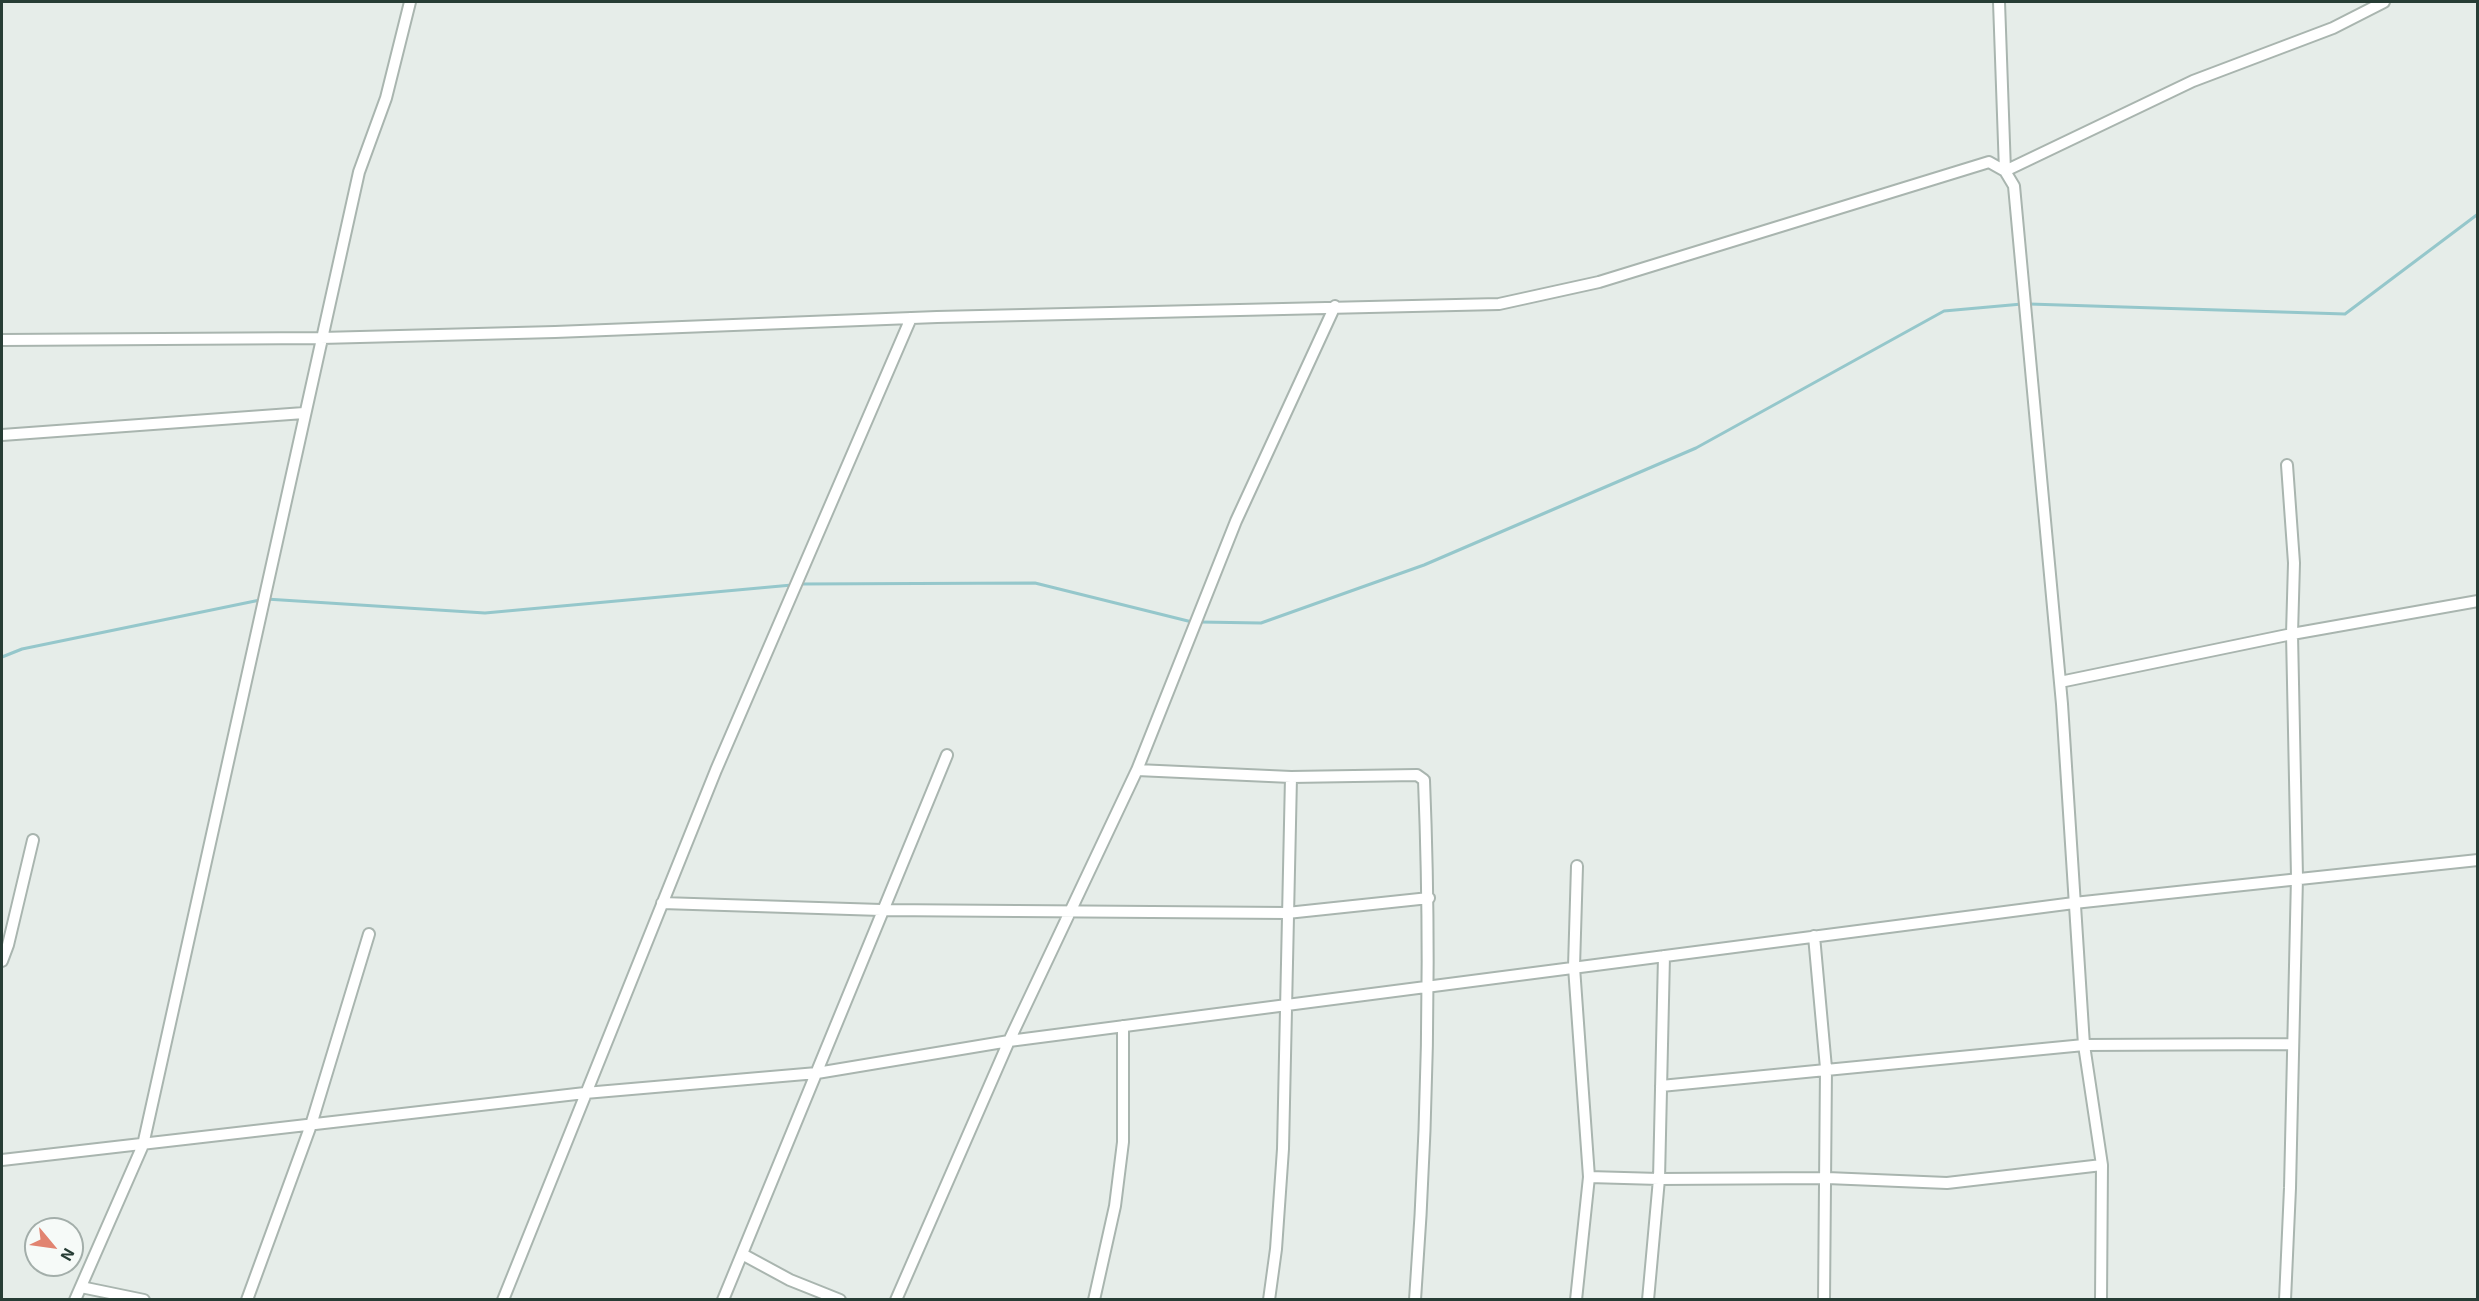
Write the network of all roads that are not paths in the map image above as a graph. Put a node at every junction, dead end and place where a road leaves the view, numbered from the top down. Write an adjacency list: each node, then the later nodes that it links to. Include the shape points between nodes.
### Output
1 (410, 2): 7 (street, via 386,98 359,172)
2 (1999, 2): 4 (street)
3 (2384, 2): 4 (street, via 2333,28 2193,81)
4 (2005, 171): 5 (street, via 1989,162 1599,282 1499,304); 14 (street, via 2014,186)
5 (1335, 306): 6 (street); 16 (street, via 1236,521)
6 (911, 318): 7 (street); 23 (street)
7 (321, 338): 8 (street); 9 (street)
8 (2, 340)
9 (304, 413): 10 (street); 44 (street)
10 (2, 435)
11 (2287, 465): 13 (street, via 2294,562)
12 (2478, 601): 13 (street)
13 (2292, 634): 14 (street); 21 (street)
14 (2060, 682): 24 (street)
15 (947, 755): 25 (street)
16 (1137, 770): 17 (street); 26 (street)
17 (1291, 777): 22 (street, via 1421,776); 27 (street)
18 (33, 840): 31 (street)
19 (2478, 860): 21 (street)
20 (1577, 866): 32 (street)
21 (2297, 877): 24 (street); 37 (street)
22 (1429, 898): 27 (street); 33 (street)
23 (662, 903): 25 (street); 42 (street)
24 (2074, 903): 29 (street); 38 (street)
25 (881, 910): 26 (street); 40 (street)
26 (1072, 912): 27 (street); 36 (street)
27 (1287, 913): 34 (street)
28 (369, 934): 43 (street)
29 (1814, 936): 30 (street); 39 (street)
30 (1664, 956): 32 (street); 41 (street)
31 (2, 961)
32 (1574, 968): 33 (street); 47 (street)
33 (1429, 986): 34 (street); 61 (street, via 1424,1189)
34 (1286, 1005): 35 (street); 60 (street, via 1283,1149)
35 (1123, 1026): 36 (street); 59 (street, via 1123,1142 1115,1206)
36 (1009, 1041): 40 (street); 58 (street)
37 (2291, 1044): 38 (street); 66 (street)
38 (2084, 1045): 39 (street); 46 (street)
39 (1826, 1068): 41 (street); 48 (street)
40 (817, 1073): 42 (street); 50 (street)
41 (1661, 1086): 49 (street)
42 (585, 1093): 43 (street); 55 (street)
43 (311, 1125): 44 (street); 54 (street)
44 (143, 1145): 45 (street); 51 (street)
45 (2, 1160)
46 (2102, 1165): 48 (street, via 1947,1183); 65 (street)
47 (1589, 1177): 49 (street); 62 (street)
48 (1827, 1178): 49 (street); 64 (street)
49 (1659, 1179): 63 (street)
50 (742, 1254): 56 (street); 57 (street, via 790,1280)
51 (81, 1287): 52 (street); 53 (street)
52 (75, 1299)
53 (144, 1299)
54 (247, 1299)
55 (503, 1299)
56 (723, 1299)
57 (840, 1299)
58 (896, 1299)
59 (1094, 1299)
60 (1269, 1299)
61 (1415, 1299)
62 (1576, 1299)
63 (1648, 1299)
64 (1824, 1299)
65 (2102, 1299)
66 (2285, 1299)

